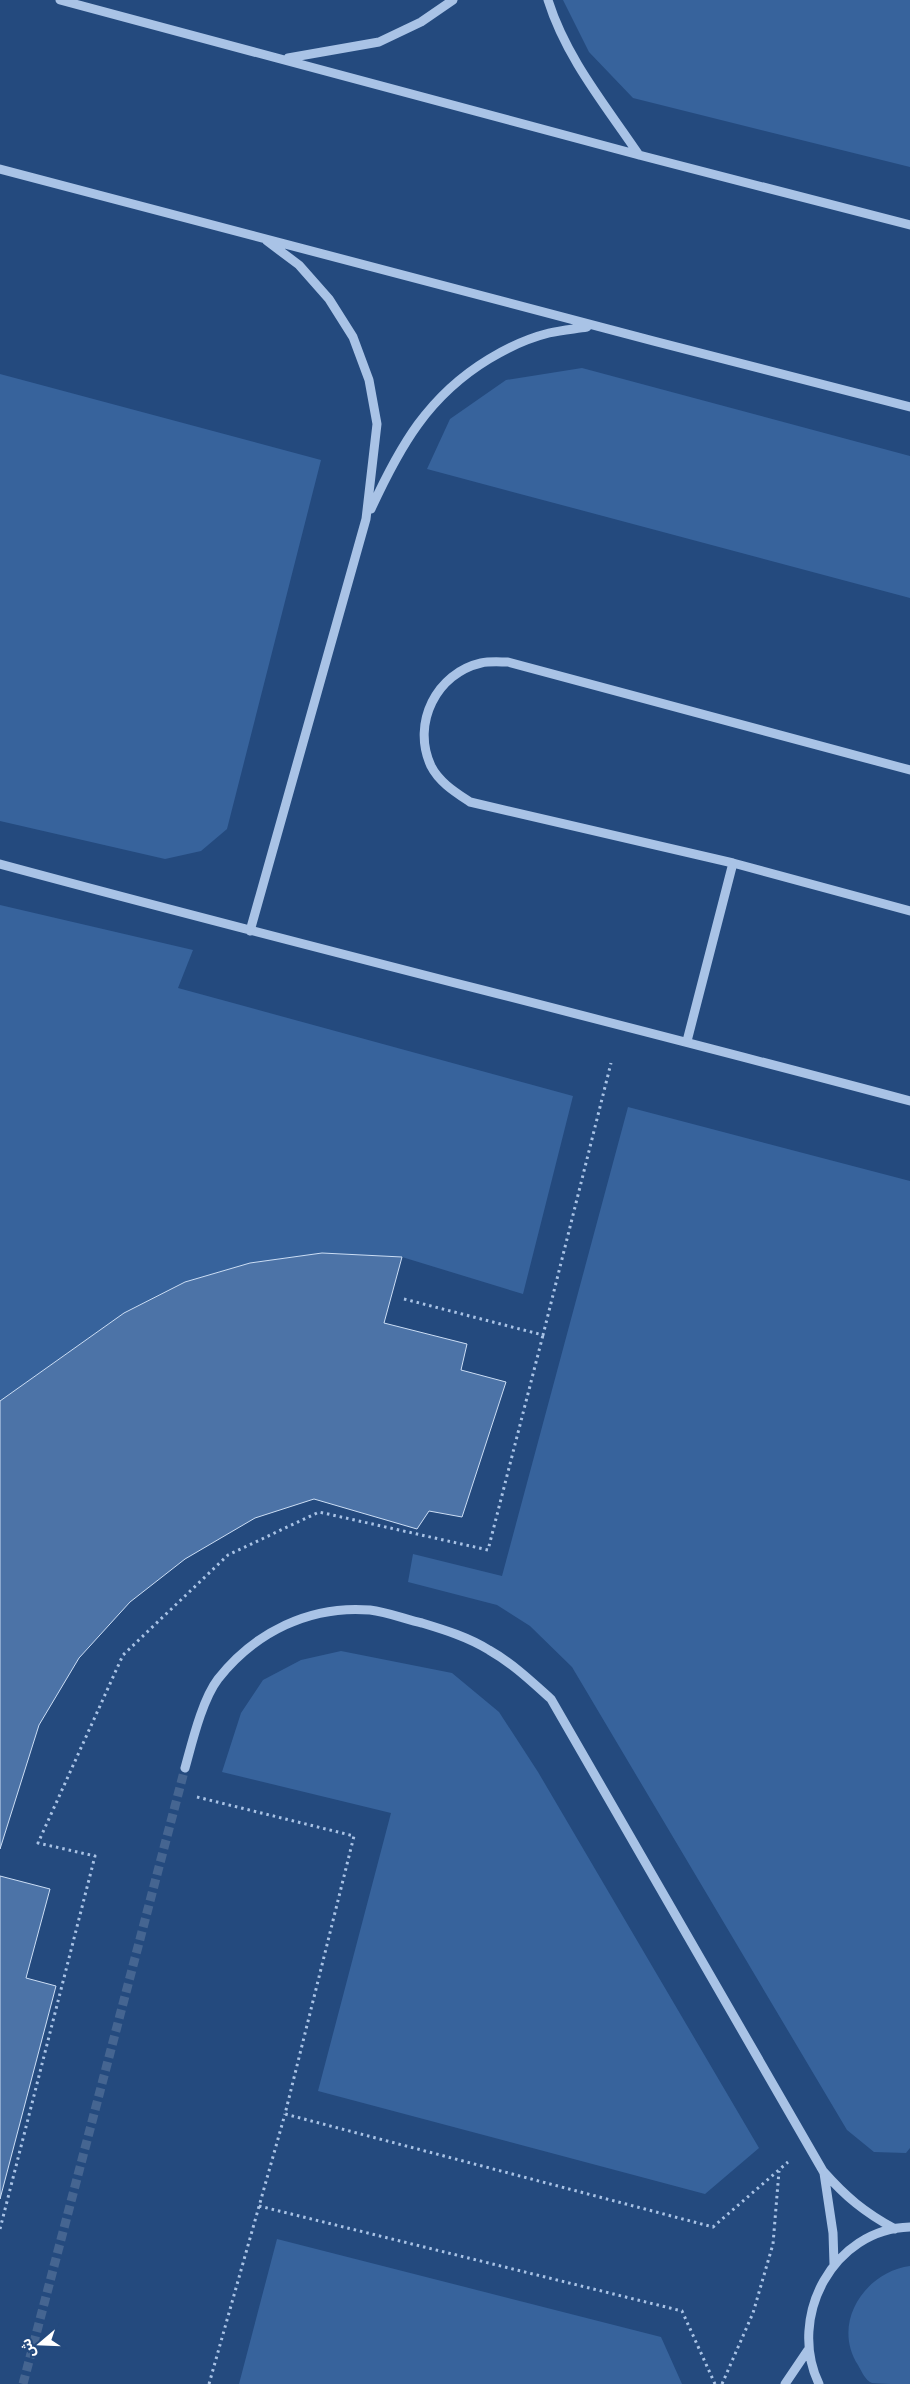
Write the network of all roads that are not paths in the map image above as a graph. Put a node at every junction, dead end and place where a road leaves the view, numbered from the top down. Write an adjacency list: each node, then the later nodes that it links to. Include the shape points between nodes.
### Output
1 (60, 0): 4 (street)
2 (453, 0): 4 (street, via 421,22 379,42)
3 (548, 0): 5 (street, via 574,61)
4 (284, 58): 5 (street)
5 (639, 156): 7 (street)
6 (0, 169): 8 (street)
7 (910, 225)
8 (263, 238): 9 (street); 11 (street, via 299,265 329,299 353,337 369,380 377,424)
9 (592, 326): 10 (street); 11 (street, via 548,333 506,349 468,372 435,401 408,437)
10 (910, 407)
11 (366, 519): 16 (street)
12 (910, 770): 13 (street, via 508,662 482,662 458,672 438,690 426,714 424,740 431,766 448,787 470,802)
13 (733, 863): 15 (street); 17 (street)
14 (0, 864): 16 (street)
15 (910, 911)
16 (250, 931): 17 (street)
17 (687, 1041): 18 (street)
18 (910, 1101)
19 (184, 1768): 20 (street, via 216,1681 246,1648 284,1624 326,1611 371,1610 452,1632 488,1649 521,1672 550,1700)
20 (823, 2171): 21 (street, via 861,2209); 22 (street, via 833,2232)
21 (905, 2226): 22 (street, via 872,2236 851,2248)
22 (834, 2264): 23 (street, via 817,2290 809,2319)
23 (808, 2350): 24 (street); 25 (street)
24 (785, 2384)
25 (819, 2384)

